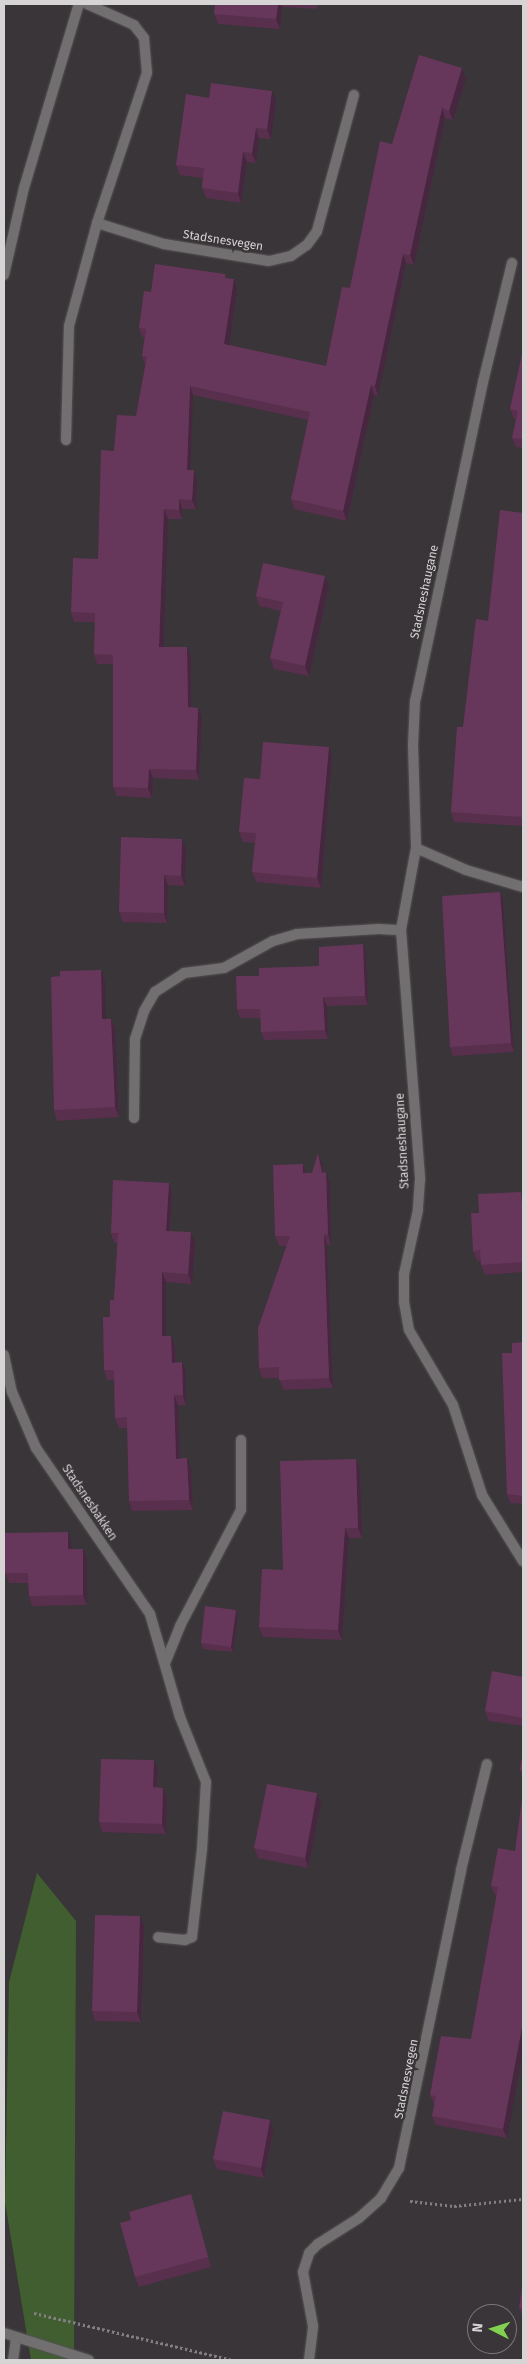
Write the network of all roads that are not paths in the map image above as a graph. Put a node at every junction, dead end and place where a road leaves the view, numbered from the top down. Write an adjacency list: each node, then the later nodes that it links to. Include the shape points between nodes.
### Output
1 (79, 4): 6 (street, via 24,188)
2 (87, 4): 4 (street, via 134,25 144,38 148,56 147,73)
3 (354, 95): 4 (street, Stadsnesvegen, via 318,231 307,245 291,256 270,260 164,244)
4 (97, 223): 7 (street, via 69,326)
5 (512, 262): 8 (street, Stadsneshaugane, via 480,391 415,701 412,745)
6 (4, 275)
7 (66, 440)
8 (416, 848): 9 (street, via 466,870); 10 (street, Stadsneshaugane)
9 (523, 887)
10 (401, 930): 11 (street, via 379,928 297,934 274,941 224,968 184,973 155,992 144,1011 135,1039); 14 (street, Stadsneshaugane, via 420,1179 418,1210 404,1274 406,1311 413,1338 453,1405 482,1495)
11 (134, 1118)
12 (4, 1355): 15 (street, Stadsnesbakken, via 12,1392 36,1448 150,1614)
13 (242, 1440): 15 (street, via 241,1510 180,1626)
14 (523, 1561)
15 (166, 1660): 17 (street, Stadsnesbakken, via 180,1717 206,1782 192,1937 185,1940)
16 (487, 1764): 22 (street, Stadsnesvegen, via 461,1870 399,2168 381,2198 359,2218 309,2253 303,2272 313,2326)
17 (158, 1937)
18 (4, 2333): 19 (street)
19 (16, 2338): 20 (street); 21 (street)
20 (13, 2360)
21 (89, 2360)
22 (309, 2360)

